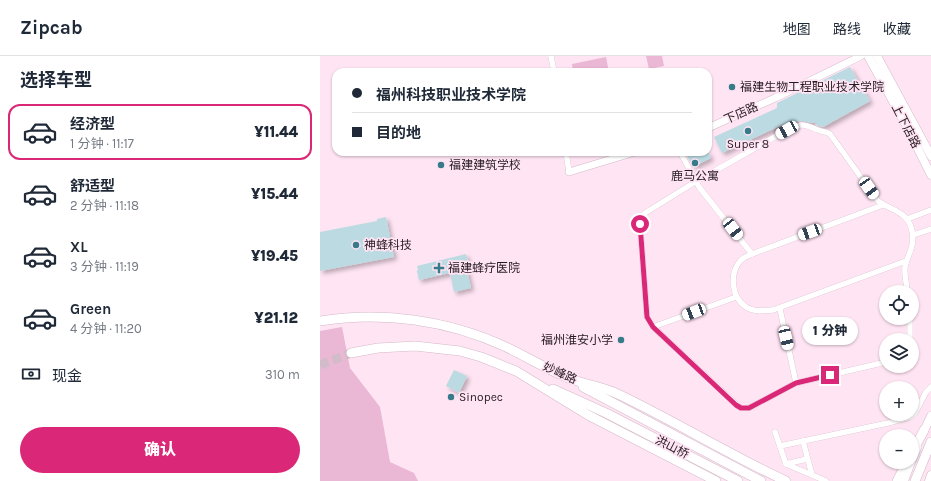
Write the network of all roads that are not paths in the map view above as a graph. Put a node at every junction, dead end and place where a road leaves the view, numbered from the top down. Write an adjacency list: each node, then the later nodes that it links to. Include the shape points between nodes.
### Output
1 (551, 56): 5 (street)
2 (860, 56): 6 (street, 下店路)
3 (868, 56): 12 (main road, 上下店路)
4 (877, 56): 10 (main road, 上下店路)
5 (553, 68)
6 (712, 126)
7 (567, 156): 11 (street)
8 (622, 156): 11 (street)
9 (682, 156): 13 (street)
10 (931, 156)
11 (569, 172)
12 (931, 175)
13 (695, 182): 14 (street, via 787,130 805,125 830,134); 19 (street); 25 (street, via 641,218 647,317)
14 (883, 205): 16 (street); 19 (street)
15 (931, 210): 16 (street)
16 (907, 218): 18 (street)
17 (931, 229): 18 (street)
18 (913, 235): 20 (street, via 912,247)
19 (752, 254): 22 (street, via 740,261 734,274)
20 (906, 261): 21 (street); 23 (street)
21 (906, 285)
22 (736, 297): 23 (street, via 752,309); 25 (street)
23 (780, 309): 30 (street)
24 (320, 321): 29 (main road, 妙峰路, via 378,317 438,324 506,347)
25 (653, 327): 30 (street, via 741,408 749,408)
26 (351, 353): 28 (main road, 妙峰路, via 414,346 449,349 470,353)
27 (879, 364): 30 (street)
28 (516, 371): 47 (main road, 妙峰路, via 588,415); 48 (main road, 洪山桥, via 606,413)
29 (570, 379): 49 (main road); 50 (main road, 妙峰路, via 620,395)
30 (796, 383)
31 (931, 387): 36 (street, via 910,417)
32 (931, 416): 33 (main road)
33 (924, 430): 35 (main road); 38 (main road)
34 (775, 432): 39 (street)
35 (919, 440)
36 (803, 441): 39 (street); 41 (street)
37 (931, 442): 54 (main road)
38 (919, 443)
39 (780, 446): 42 (street)
40 (931, 452): 55 (main road)
41 (807, 459): 42 (street); 45 (street)
42 (786, 464): 45 (street)
43 (903, 469): 52 (main road)
44 (909, 469): 53 (main road)
45 (812, 475): 51 (street)
46 (931, 475): 56 (main road)
47 (716, 481)
48 (738, 481)
49 (761, 481)
50 (786, 481)
51 (826, 481)
52 (897, 481)
53 (904, 481)
54 (915, 481)
55 (919, 481)
56 (929, 481)

